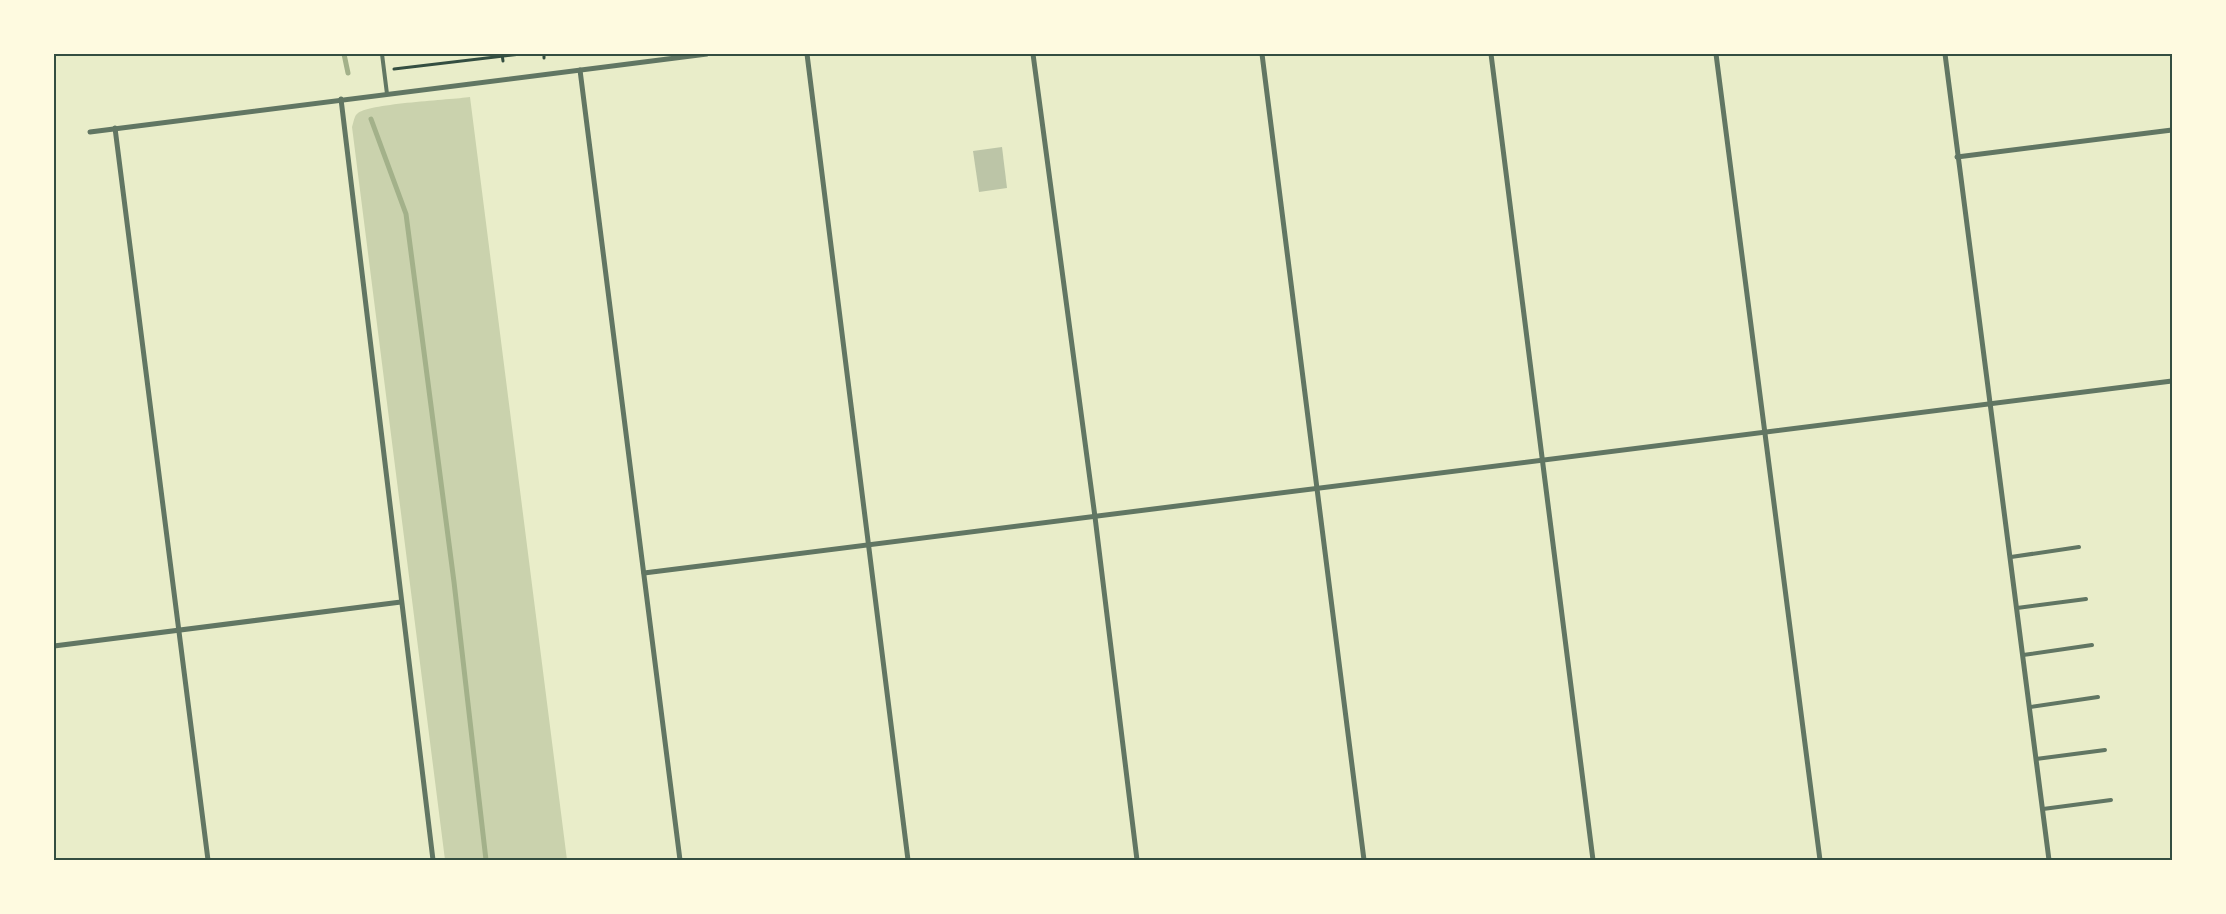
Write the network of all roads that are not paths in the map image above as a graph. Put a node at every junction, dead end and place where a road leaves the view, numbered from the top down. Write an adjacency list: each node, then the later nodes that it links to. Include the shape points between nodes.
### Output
1 (382, 54): 11 (lane)
2 (707, 54): 9 (street)
3 (807, 54): 23 (street)
4 (1033, 54): 22 (street)
5 (1262, 54): 21 (street)
6 (1491, 54): 20 (street)
7 (1716, 54): 19 (street)
8 (1945, 54): 16 (street)
9 (660, 57): 10 (street)
10 (580, 70): 11 (street); 26 (street)
11 (388, 94): 12 (street)
12 (341, 99): 13 (street); 28 (street)
13 (115, 128): 15 (street); 30 (street)
14 (2172, 130): 16 (street)
15 (90, 132)
16 (1957, 157): 18 (street)
17 (2172, 381): 18 (street)
18 (1991, 404): 19 (street); 25 (street)
19 (1765, 432): 20 (street); 47 (street)
20 (1544, 461): 21 (street); 46 (street)
21 (1319, 489): 22 (street); 45 (street)
22 (1095, 518): 23 (street); 44 (street)
23 (867, 545): 26 (street); 43 (street)
24 (2079, 547): 25 (lane)
25 (2011, 557): 29 (street)
26 (644, 573): 42 (street)
27 (2086, 598): 29 (lane)
28 (401, 602): 30 (street); 41 (street)
29 (2017, 608): 33 (street)
30 (178, 631): 32 (street); 40 (street)
31 (2092, 645): 33 (lane)
32 (54, 646)
33 (2023, 655): 35 (street)
34 (2098, 697): 35 (lane)
35 (2030, 706): 37 (street)
36 (2105, 750): 37 (lane)
37 (2036, 759): 39 (street)
38 (2111, 800): 39 (lane)
39 (2043, 810): 48 (street)
40 (208, 860)
41 (433, 860)
42 (680, 860)
43 (908, 860)
44 (1137, 860)
45 (1364, 860)
46 (1593, 860)
47 (1820, 860)
48 (2049, 860)

